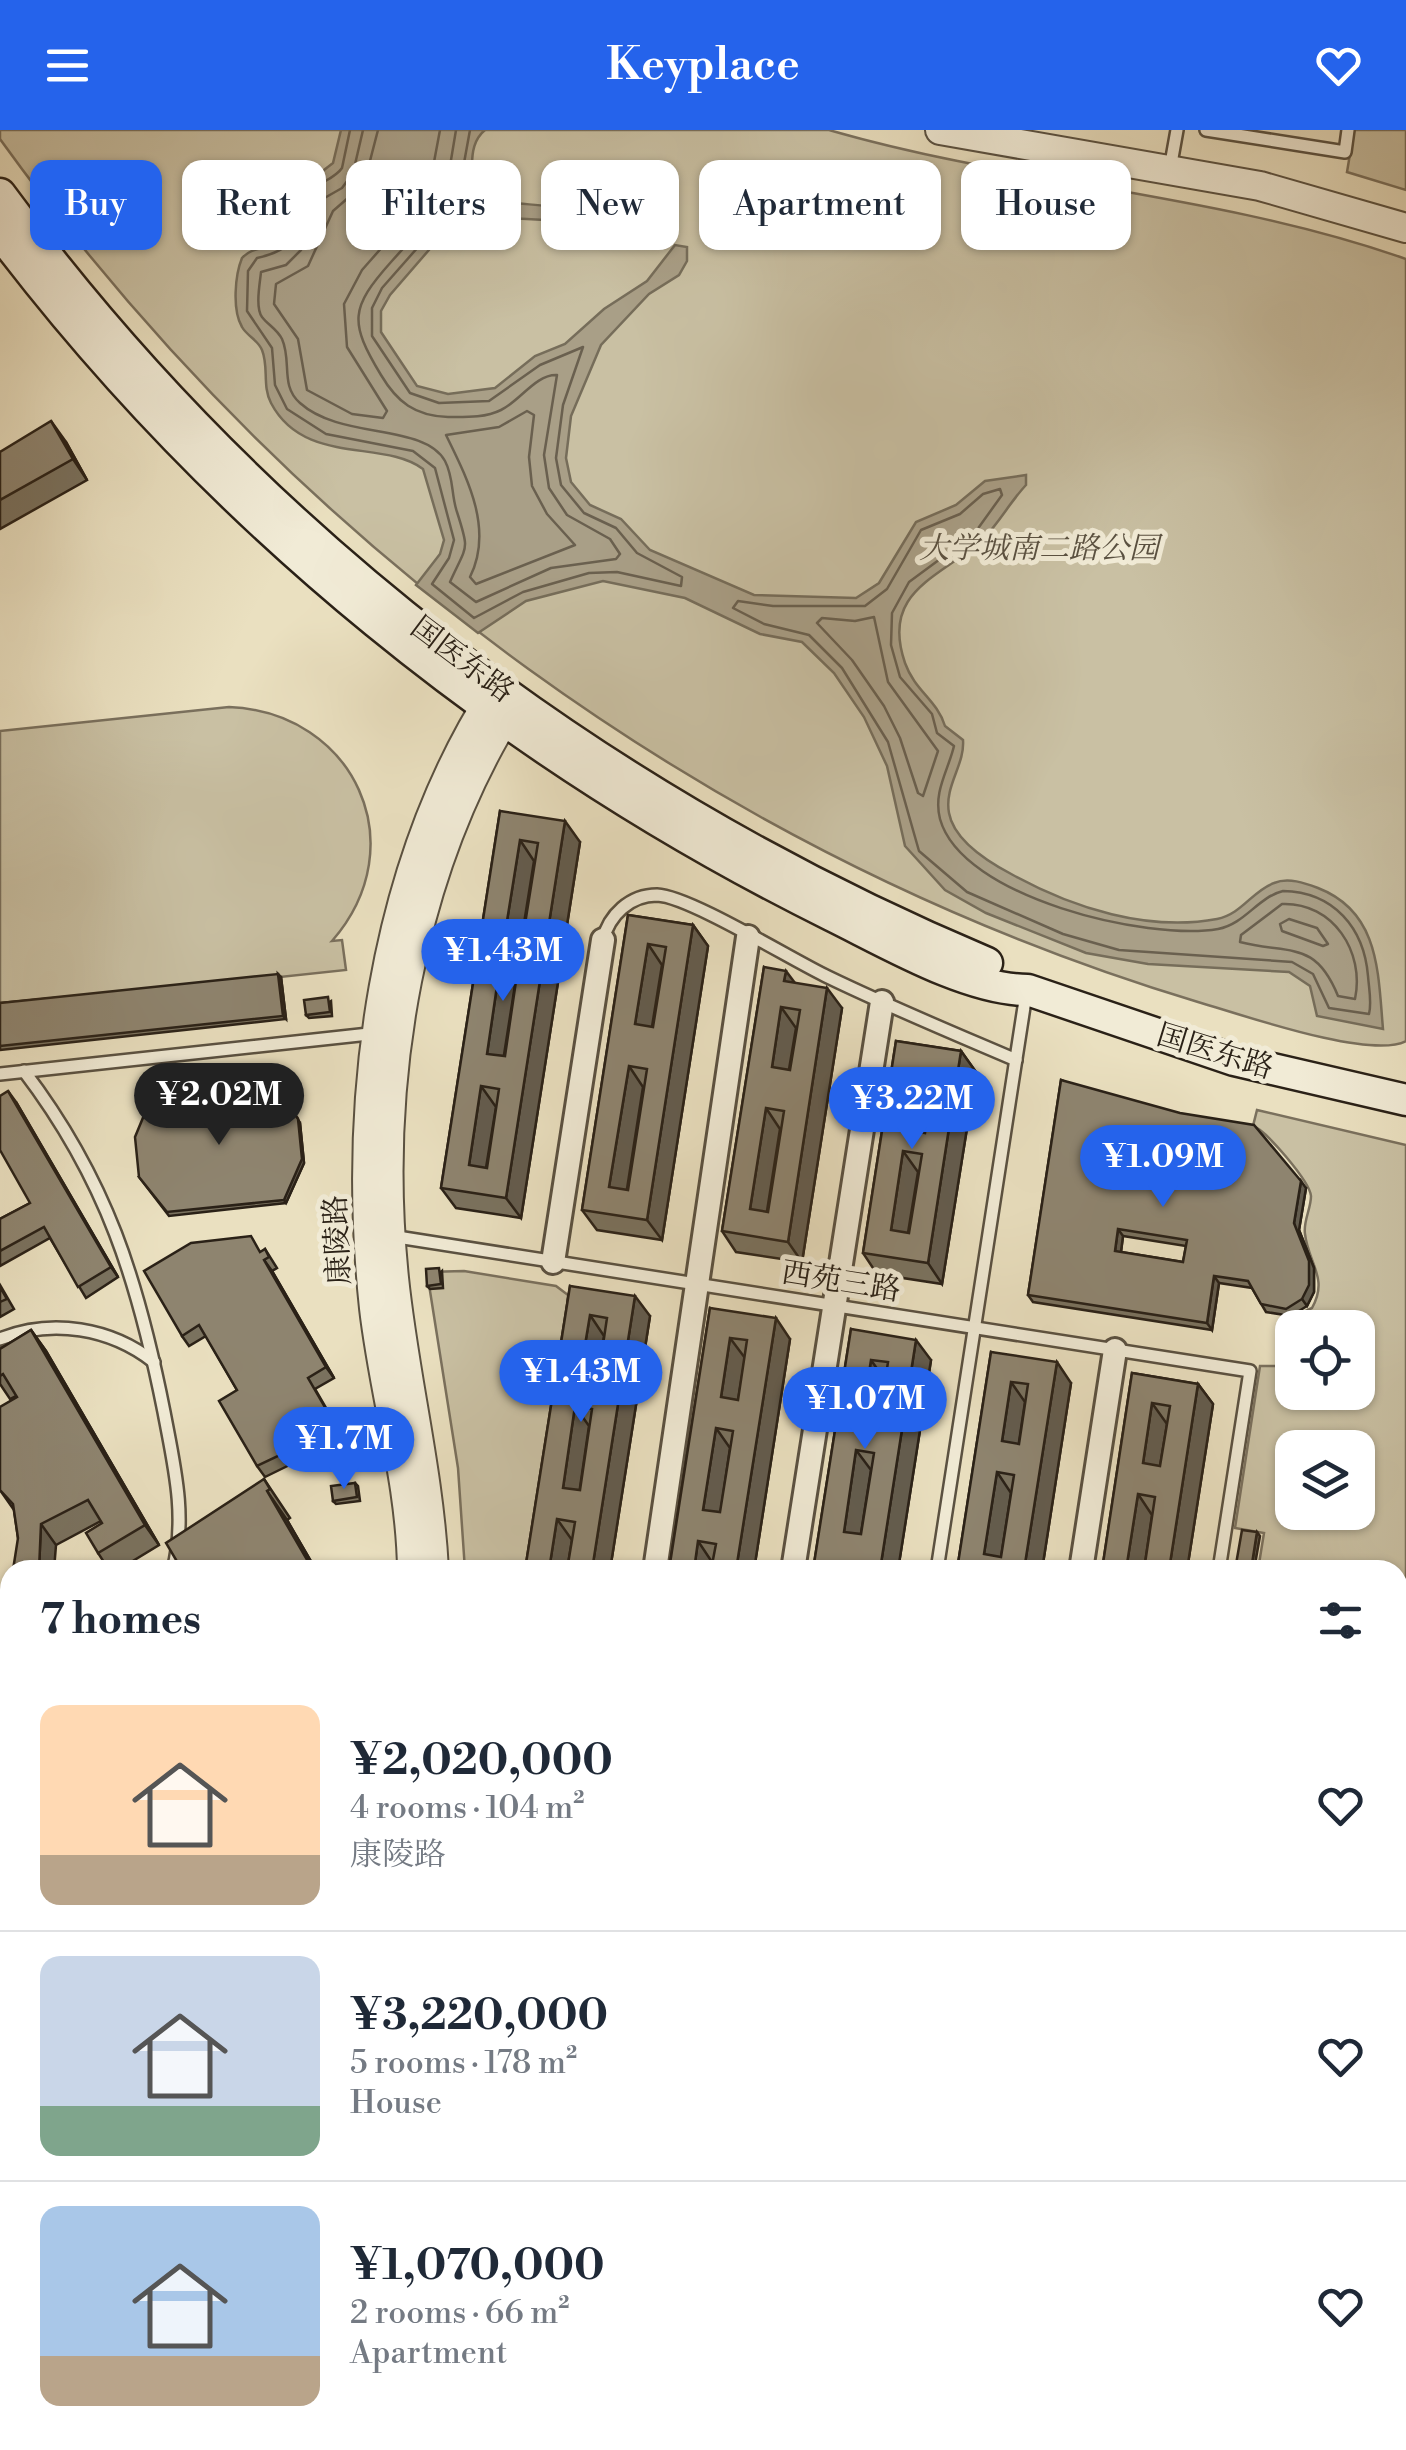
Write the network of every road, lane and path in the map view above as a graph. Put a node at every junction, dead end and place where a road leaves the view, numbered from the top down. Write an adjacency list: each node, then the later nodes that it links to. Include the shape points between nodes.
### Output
1 (940, 130): 5 (street)
2 (1174, 130): 5 (lane)
3 (1206, 130): 4 (lane, via 1344,152)
4 (1348, 130)
5 (1170, 168): 7 (street)
6 (0, 194): 9 (main road, 国医东路, via 114,337 224,455)
7 (1406, 228)
8 (0, 233): 9 (main road, 国医东路, via 92,347 238,500 352,602)
9 (500, 703): 12 (main road, 国医东路, via 662,823 791,896 949,970 1003,990); 14 (street, 康陵路, via 452,767 398,931); 19 (street, 康陵路, via 416,944 392,1092)
10 (748, 937): 11 (lane, via 686,903 658,896 622,908); 13 (lane); 21 (street)
11 (603, 940): 20 (street)
12 (1028, 990): 15 (lane); 18 (main road, 国医东路, via 1234,1060)
13 (882, 1002): 15 (lane); 22 (street)
14 (378, 1033): 16 (lane); 28 (street, 康陵路, via 368,1139 370,1262)
15 (1016, 1060): 23 (lane)
16 (24, 1071): 17 (lane); 26 (lane, via 71,1138 114,1222)
17 (0, 1074)
18 (1406, 1100)
19 (391, 1236): 20 (lane, 西苑三路); 29 (street, 康陵路)
20 (553, 1262): 21 (lane, 西苑三路)
21 (697, 1284): 22 (lane, 西苑三路); 30 (street)
22 (834, 1306): 23 (lane, 西苑三路); 31 (street)
23 (975, 1328): 25 (lane, 西苑三路); 32 (lane)
24 (0, 1338): 26 (lane, via 48,1328 96,1332)
25 (1115, 1350): 33 (street); 34 (lane, 西苑三路, via 1250,1371)
26 (154, 1362): 27 (lane, via 180,1507)
27 (173, 1560)
28 (411, 1560)
29 (433, 1560)
30 (656, 1560)
31 (795, 1560)
32 (939, 1560)
33 (1083, 1560)
34 (1221, 1560)

